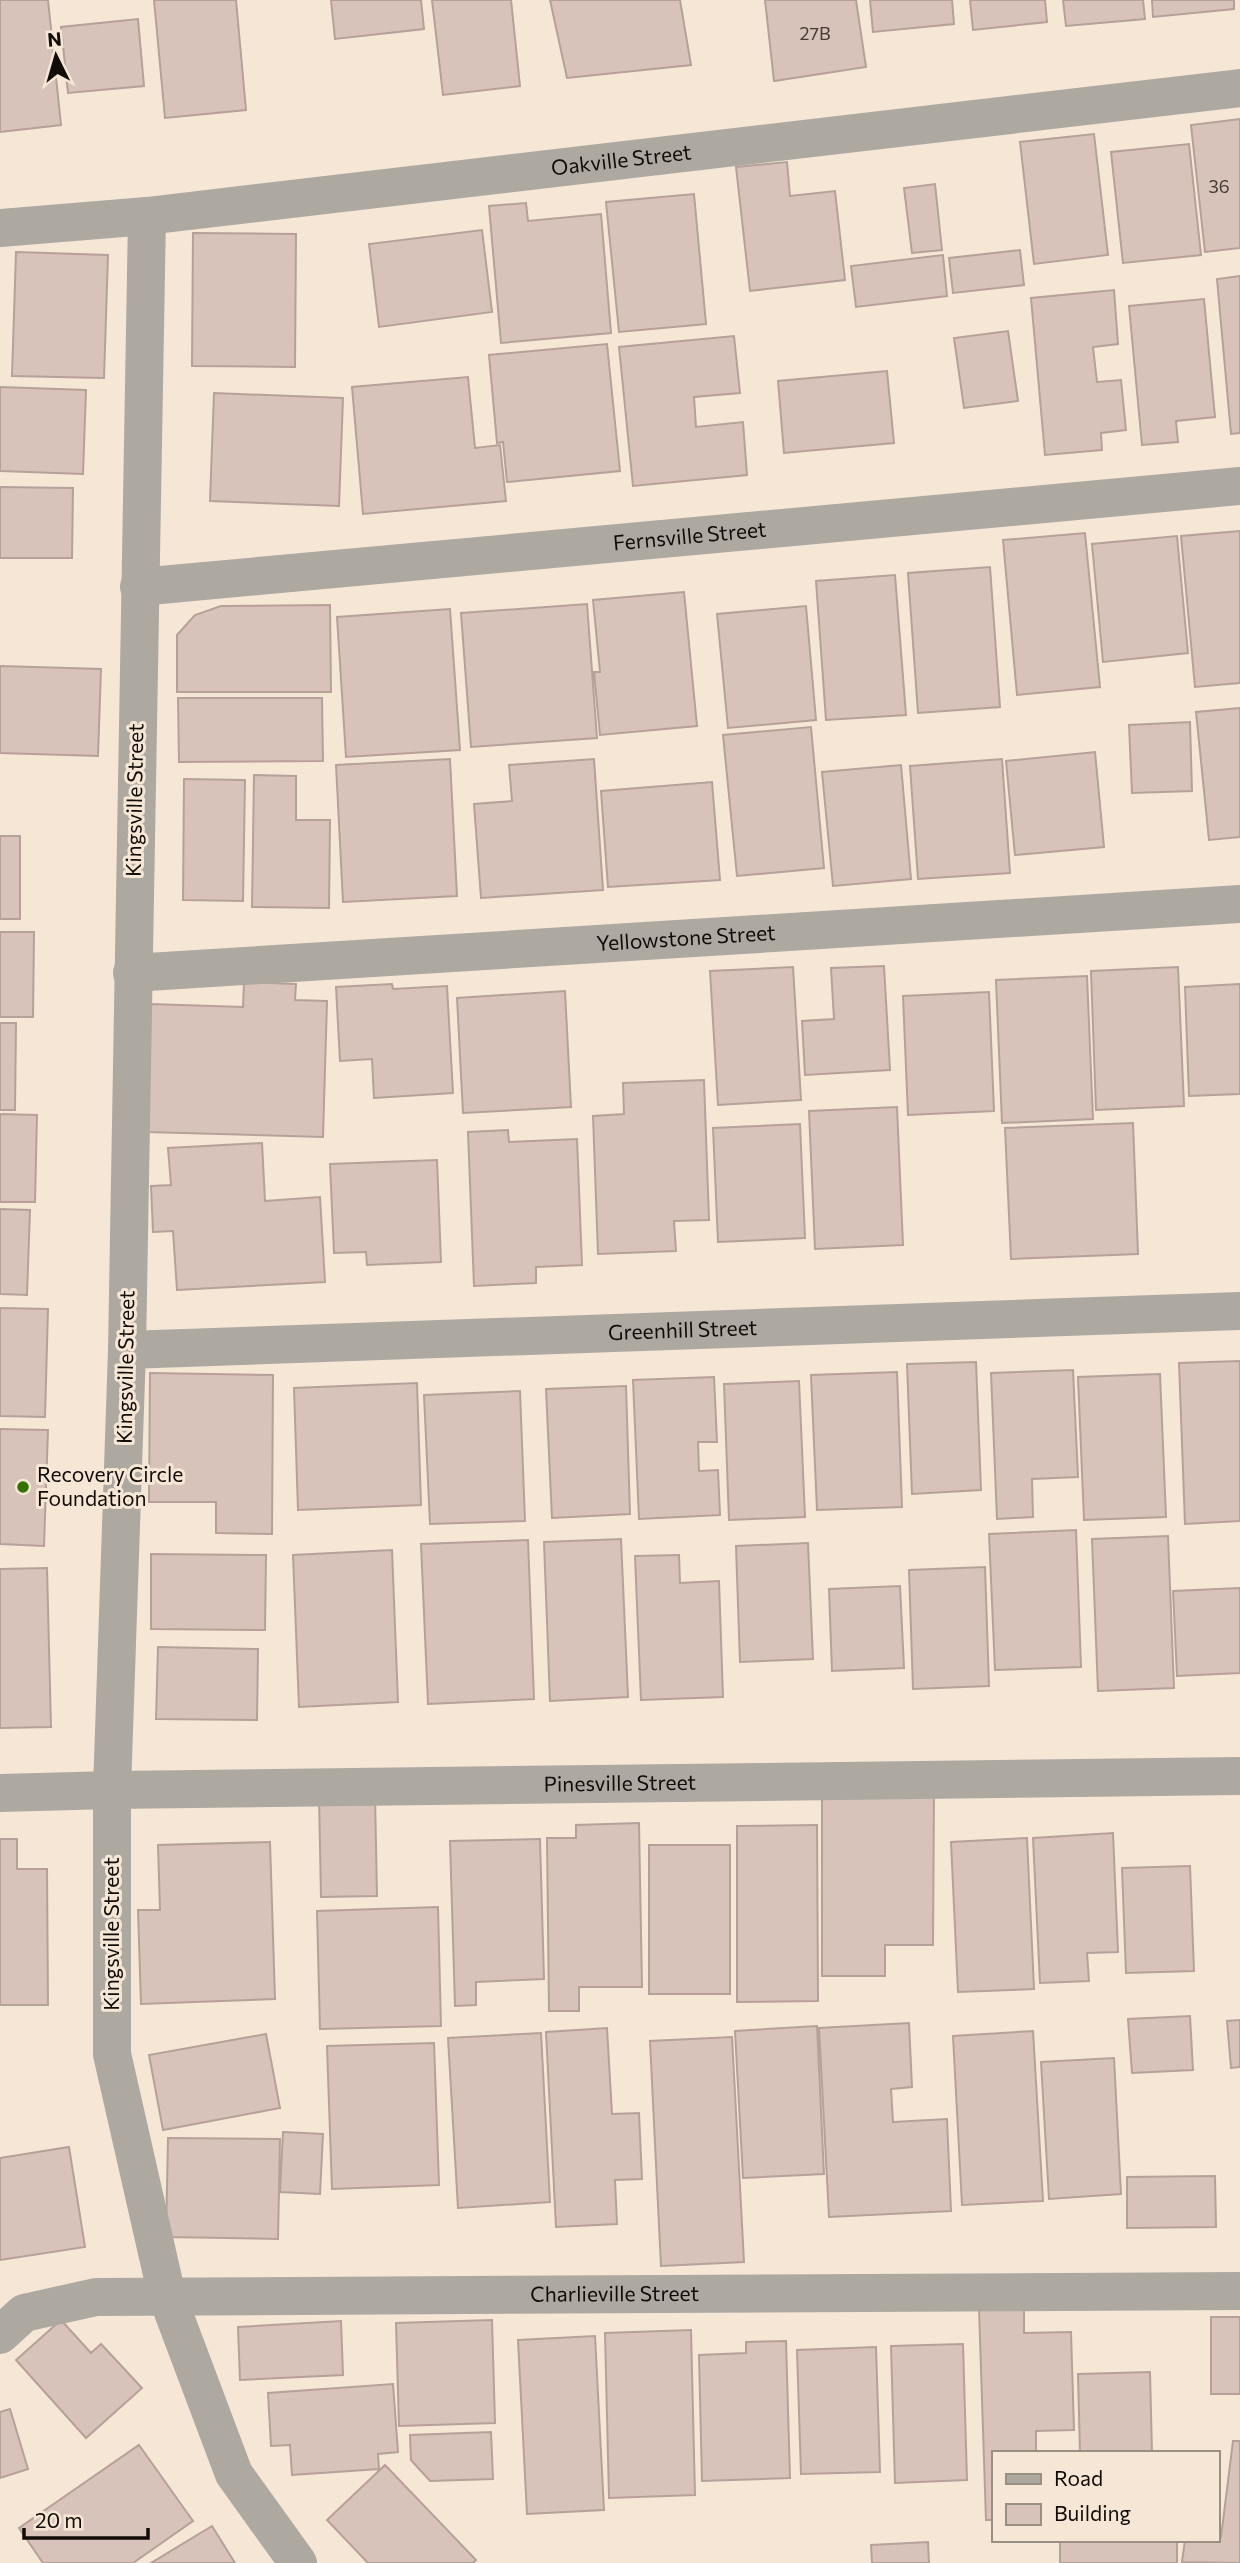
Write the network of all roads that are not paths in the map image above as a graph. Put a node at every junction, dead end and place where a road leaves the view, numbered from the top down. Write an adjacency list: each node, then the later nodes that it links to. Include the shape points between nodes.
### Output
1 (1240, 88): 2 (street, Oakville Street)
2 (147, 216): 3 (street, Oakville Street); 5 (street, Kingsville Street)
3 (0, 228)
4 (1240, 486): 5 (street, Fernsville Street)
5 (139, 587): 7 (street, Kingsville Street)
6 (1240, 904): 7 (street, Yellowstone Street)
7 (132, 973): 9 (street, Kingsville Street)
8 (1240, 1311): 9 (street, Greenhill Street)
9 (127, 1350): 11 (street, Kingsville Street)
10 (1240, 1776): 11 (street, Pinesville Street)
11 (113, 1790): 12 (street, Pinesville Street); 14 (street, Kingsville Street, via 112,2054)
12 (0, 1793)
13 (1240, 2291): 14 (street, Charlieville Street)
14 (167, 2296): 15 (street, Charlieville Street, via 96,2297 36,2310 24,2313); 16 (street, Kingsville Street, via 234,2474)
15 (0, 2335)
16 (298, 2563)

